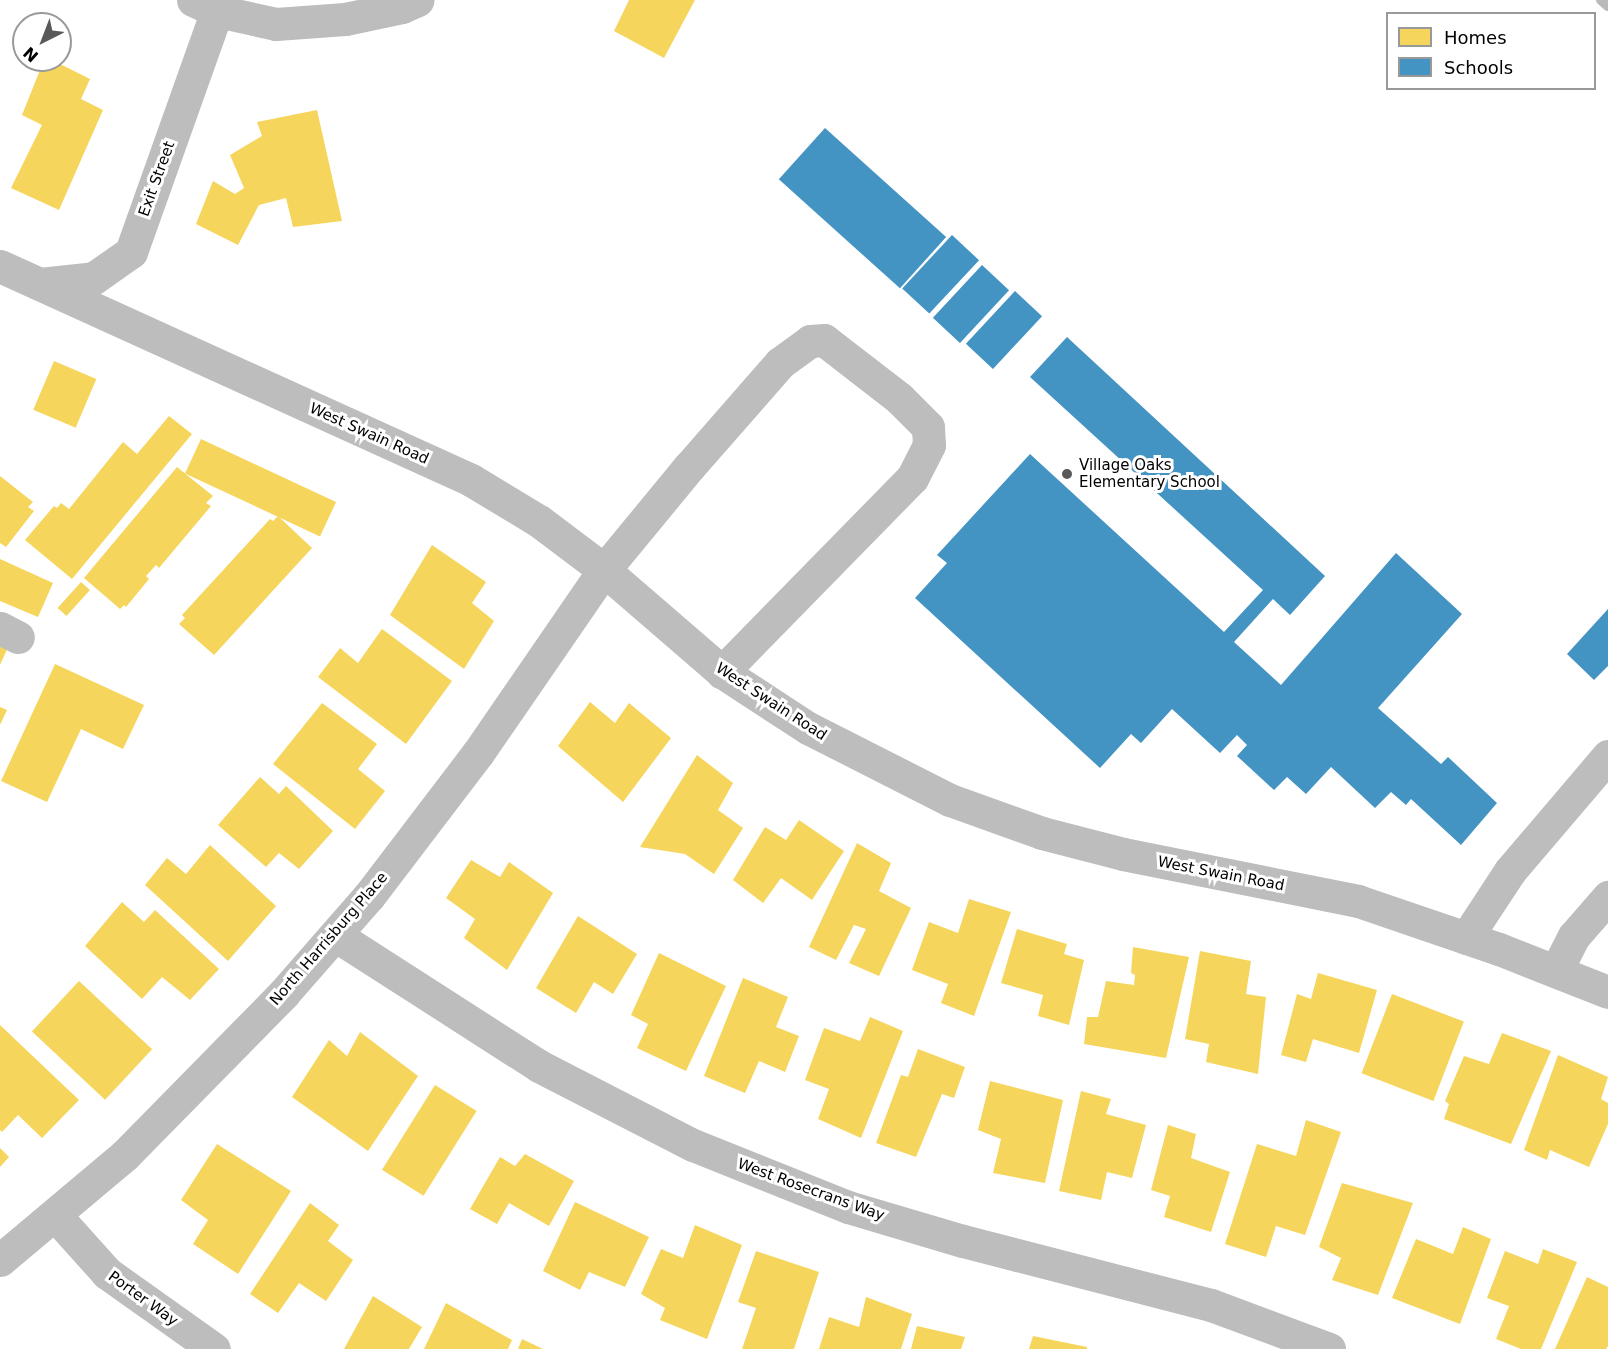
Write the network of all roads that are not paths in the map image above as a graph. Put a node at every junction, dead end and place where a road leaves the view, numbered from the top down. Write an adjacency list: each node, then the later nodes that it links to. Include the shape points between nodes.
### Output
1 (418, 0): 2 (street, via 345,19 276,24)
2 (205, 5): 4 (street, Exit Street, via 130,252 94,278)
3 (0, 266): 4 (street, West Swain Road)
4 (39, 284): 5 (street, West Swain Road, via 471,480 539,521)
5 (604, 570): 6 (street, West Swain Road); 6 (street, North Harrisburg Place, via 780,363 810,341 824,340 899,398 928,427 929,445 912,478); 9 (street, North Harrisburg Place, via 478,753)
6 (722, 672): 10 (street, West Swain Road, via 808,728 950,800 1042,833 1123,854 1358,901)
7 (1608, 756): 10 (street, via 1510,871)
8 (1608, 897): 11 (street, via 1574,936)
9 (335, 935): 13 (street, North Harrisburg Place, via 284,993 125,1155); 16 (street, West Rosecrans Way, via 539,1065 693,1144 848,1206 963,1241 1210,1305)
10 (1466, 938): 11 (street, West Swain Road)
11 (1556, 971): 12 (street, West Swain Road)
12 (1608, 992)
13 (55, 1215): 14 (street, North Harrisburg Place); 15 (street, Porter Way, via 107,1273)
14 (0, 1260)
15 (214, 1349)
16 (1329, 1349)

